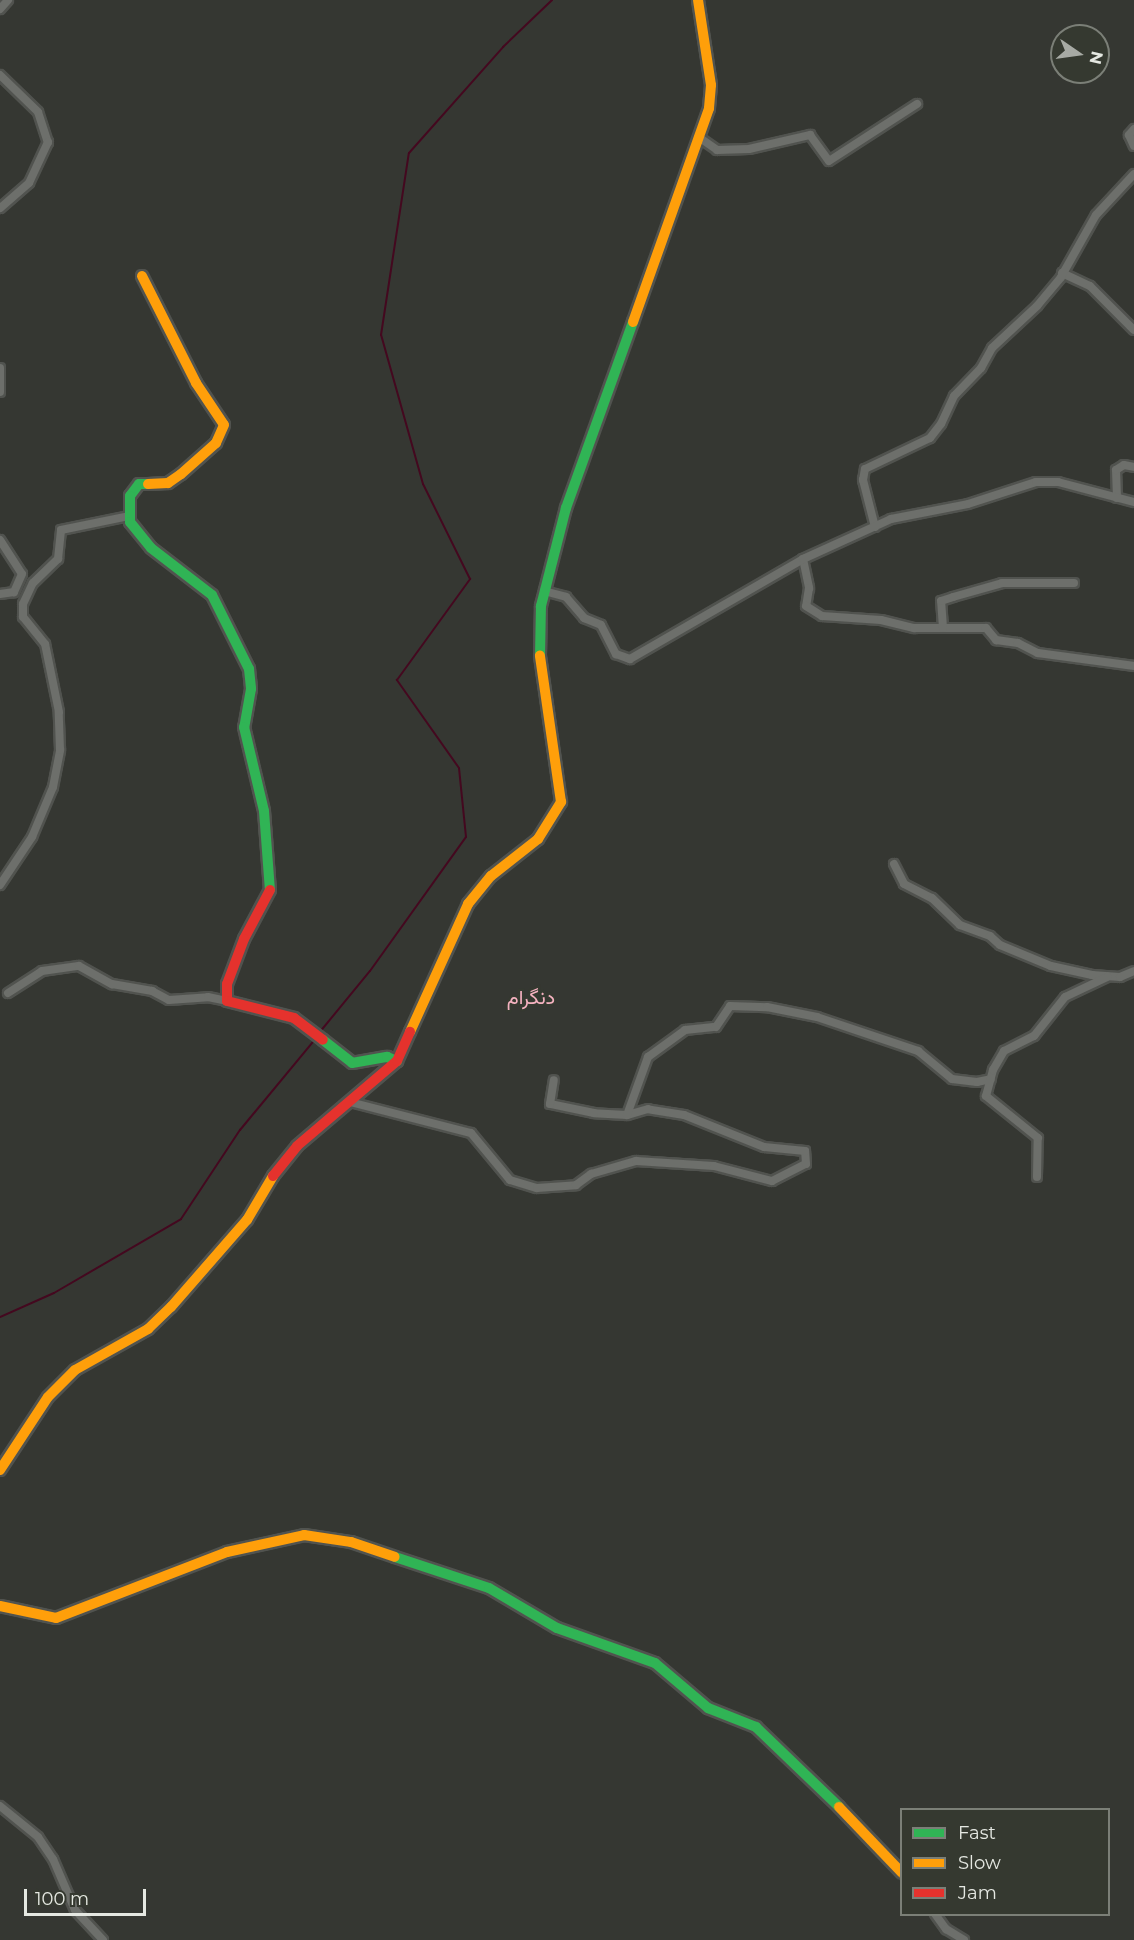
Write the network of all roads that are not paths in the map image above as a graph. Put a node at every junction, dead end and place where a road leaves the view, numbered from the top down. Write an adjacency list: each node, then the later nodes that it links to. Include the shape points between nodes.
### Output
1 (8, 0): 3 (street)
2 (698, 0): 7 (street, via 711,85)
3 (0, 9)
4 (0, 75): 10 (street, via 38,112 48,142 29,183)
5 (917, 104): 7 (street, via 829,161 810,135 749,149 717,150)
6 (1134, 129): 8 (street, via 1129,135)
7 (700, 138): 24 (street, via 566,508)
8 (1134, 146)
9 (1134, 174): 11 (street, via 1096,215)
10 (0, 208)
11 (1062, 273): 13 (street, via 1090,286); 20 (street, via 1037,306 992,348 981,368 954,396 930,438 865,469 863,480)
12 (142, 276): 19 (street, via 189,369 224,425 216,443 181,474 168,483 139,484 130,496)
13 (1134, 330)
14 (0, 368): 15 (street)
15 (0, 392)
16 (1134, 467): 17 (street, via 1124,465 1116,470)
17 (1117, 498): 18 (street); 20 (street, via 1058,482 1036,483 968,504 891,519)
18 (1134, 502)
19 (129, 516): 27 (street, via 61,530 58,559 33,583); 35 (street, via 151,548 212,595 249,669 251,689 244,726 264,811 271,888 244,939 227,984)
20 (874, 527): 22 (street)
21 (0, 540): 25 (street, via 22,574)
22 (803, 559): 24 (street, via 630,659 616,654 601,625 584,618 566,597); 28 (street, via 808,588 806,606 812,612 914,628)
23 (1074, 583): 28 (street, via 1002,583 941,601)
24 (544, 591): 36 (street, via 539,629 540,672 561,802 550,827 491,876 468,904)
25 (14, 592): 26 (street); 27 (street)
26 (0, 594)
27 (25, 600): 31 (street, via 23,617 45,644 59,712 60,750 53,787 32,837)
28 (944, 628): 29 (street, via 986,628 996,640 1038,653)
29 (1134, 666)
30 (894, 864): 33 (street, via 904,884 932,898 960,925 1051,966)
31 (0, 885)
32 (1134, 971): 33 (street)
33 (1107, 977): 37 (street, via 1065,997 1034,1036 1004,1051)
34 (8, 993): 35 (street, via 42,971 79,966 112,984 152,991 169,1000 208,997)
35 (227, 1001): 36 (street, via 274,1010 298,1022 352,1063 387,1057)
36 (398, 1061): 39 (street)
37 (991, 1079): 40 (street, via 952,1079 918,1051 817,1017 760,1006 730,1006 716,1028 685,1030 648,1057); 41 (street, via 989,1099 1038,1138)
38 (554, 1080): 40 (street, via 550,1104)
39 (350, 1102): 40 (street, via 471,1133 510,1180 537,1188 576,1185 591,1174 636,1161 714,1166 772,1181 806,1164 805,1151 764,1147 684,1115 648,1109); 42 (street, via 285,1161 247,1220 171,1307 148,1329 75,1370 48,1397)
40 (627, 1115)
41 (1038, 1177)
42 (0, 1470)
43 (0, 1606): 45 (street, via 56,1618 227,1552 304,1535 351,1542 489,1588 557,1628 655,1663 708,1708 756,1727 877,1843)
44 (0, 1806): 47 (street, via 38,1837 53,1859 75,1911)
45 (900, 1871)
46 (936, 1916): 48 (street, via 946,1929)
47 (103, 1940)
48 (964, 1940)

